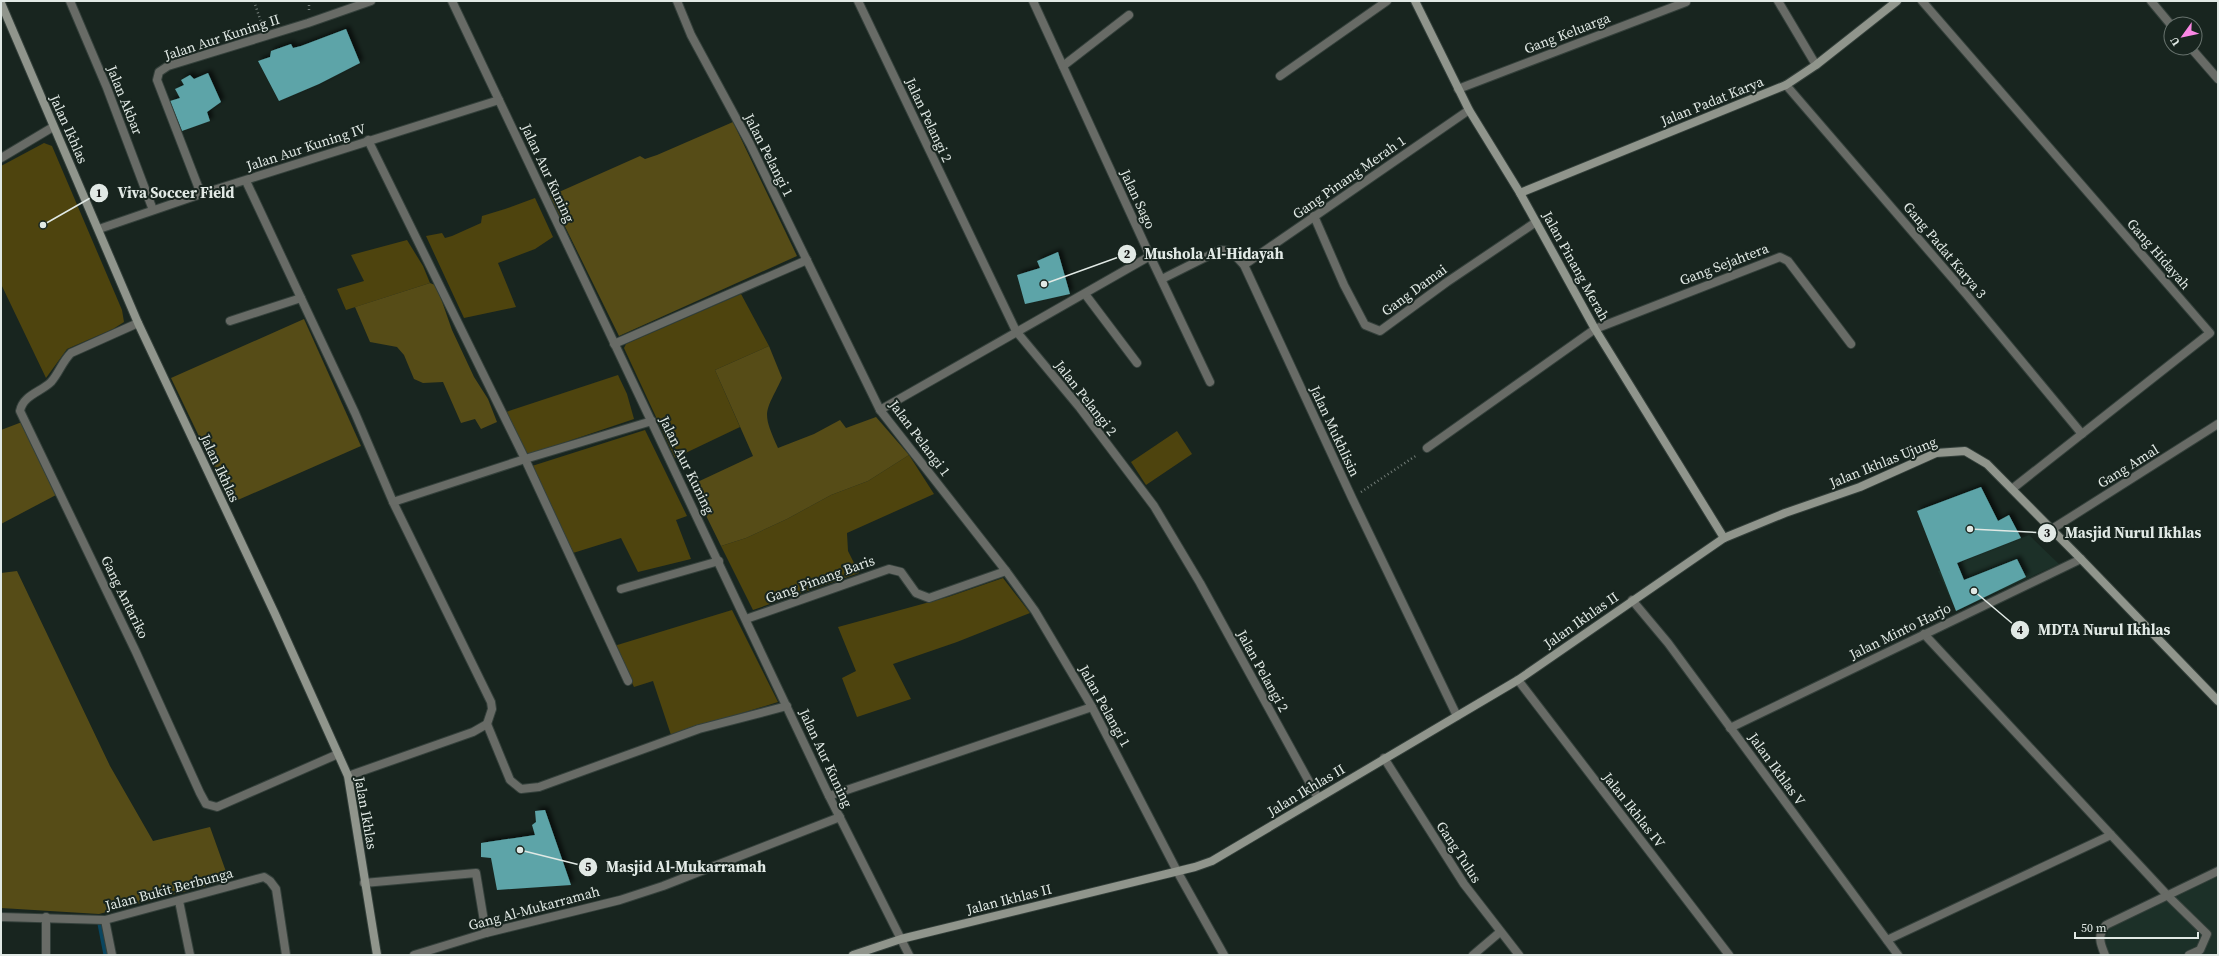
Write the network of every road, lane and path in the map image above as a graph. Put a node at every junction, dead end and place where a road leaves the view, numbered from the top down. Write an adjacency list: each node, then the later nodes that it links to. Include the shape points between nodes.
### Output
1 (70, 1): 34 (street, Jalan Akbar, via 107,88)
2 (254, 1): 18 (path, via 262,19)
3 (371, 1): 18 (street, Jalan Aur Kuning II)
4 (452, 1): 26 (street, Jalan Aur Kuning)
5 (677, 1): 39 (street, Jalan Pelangi 1, via 691,35 750,144)
6 (858, 1): 47 (street, Jalan Pelangi 2)
7 (1033, 1): 21 (street, Jalan Sago)
8 (1387, 1): 22 (street)
9 (1415, 1): 25 (street, Jalan Pinang Merah)
10 (1778, 1): 20 (street)
11 (1897, 1): 20 (street, Jalan Padat Karya)
12 (1922, 1): 55 (street, Gang Hidayah, via 2210,333)
13 (2150, 1): 17 (street)
14 (1686, 2): 25 (street, Gang Keluarga)
15 (1, 3): 28 (street, Jalan Ikhlas)
16 (1129, 15): 21 (street)
17 (2163, 16)
18 (264, 37): 33 (street, Jalan Aur Kuning II, via 168,66 159,72 158,80)
19 (2198, 56): 23 (street)
20 (1816, 65): 24 (street, Jalan Padat Karya)
21 (1062, 66): 38 (street, Jalan Sago)
22 (1280, 76)
23 (2218, 79)
24 (1786, 84): 32 (street, Jalan Padat Karya); 55 (street, Gang Padat Karya 3)
25 (1458, 89): 27 (street, Jalan Pinang Merah)
26 (499, 100): 29 (street, Jalan Aur Kuning IV); 48 (street, Jalan Aur Kuning)
27 (1469, 110): 32 (street, Jalan Pinang Merah); 35 (street, Gang Pinang Merah 1)
28 (53, 127): 30 (street); 37 (street, Jalan Ikhlas)
29 (368, 140): 31 (street, Jalan Aur Kuning IV); 57 (street)
30 (1, 158)
31 (246, 181): 33 (street, Jalan Aur Kuning IV); 43 (street)
32 (1520, 193): 36 (street, Jalan Pinang Merah)
33 (201, 194): 34 (street, Jalan Aur Kuning IV)
34 (153, 210): 37 (street, Jalan Aur Kuning IV)
35 (1314, 216): 36 (street, Gang Damai, via 1344,285 1365,325 1380,331); 40 (street, Gang Pinang Merah 1)
36 (1536, 222): 46 (street, Jalan Pinang Merah)
37 (99, 229): 45 (street, Jalan Ikhlas)
38 (1150, 256): 41 (street); 42 (street)
39 (807, 260): 48 (street); 52 (street, Jalan Pelangi 1)
40 (1244, 265): 41 (street, Jalan Mukhlisin, via 1231,251 1220,250); 59 (street, Jalan Mukhlisin)
41 (1162, 279): 51 (street)
42 (1085, 294): 47 (street); 50 (street)
43 (301, 298): 44 (street); 60 (street)
44 (230, 321)
45 (138, 323): 78 (street, Jalan Ikhlas); 78 (street, Gang Antariko, via 71,353 63,361 51,382 29,397 20,411 206,804 217,807)
46 (1595, 328): 49 (street, Gang Sejahtera, via 1780,257 1788,261); 56 (street, Gang Sejahtera); 62 (street, Jalan Pinang Merah)
47 (1016, 331): 52 (street); 82 (street, Jalan Pelangi 2, via 1080,408 1154,506 1200,583)
48 (614, 344): 53 (street, Jalan Aur Kuning)
49 (1851, 344)
50 (1137, 363)
51 (1210, 382)
52 (880, 410): 65 (street, Jalan Pelangi 1)
53 (652, 421): 57 (street); 64 (street, Jalan Aur Kuning)
54 (2218, 424): 61 (street, Gang Amal)
55 (2082, 434): 58 (street, Gang Hidayah)
56 (1427, 448): 59 (path)
57 (525, 459): 60 (street); 71 (street)
58 (2012, 489): 61 (street, Jalan Ikhlas Ujung); 62 (street, Jalan Ikhlas Ujung, via 1974,455 1965,450 1946,451 1936,453 1860,487)
59 (1352, 498): 75 (street, Jalan Mukhlisin)
60 (393, 502): 76 (street, via 491,702 492,709)
61 (2052, 529): 63 (street, Jalan Ikhlas Ujung)
62 (1724, 538): 67 (street, Jalan Ikhlas II)
63 (2081, 559): 69 (street, Jalan Minto Harjo); 72 (street, Jalan Ikhlas Ujung)
64 (719, 561): 66 (street); 68 (street, Jalan Aur Kuning)
65 (1006, 571): 68 (street, Gang Pinang Baris, via 929,598 916,593 901,572 889,568); 74 (street, Jalan Pelangi 1, via 1034,611)
66 (621, 589)
67 (1632, 600): 70 (street, Jalan Ikhlas II); 77 (street, Jalan Ikhlas V, via 1668,643)
68 (746, 619): 73 (street, Jalan Aur Kuning)
69 (1924, 634): 77 (street, Jalan Minto Harjo); 84 (street)
70 (1518, 680): 75 (street, Jalan Ikhlas II); 108 (street, Jalan Ikhlas IV)
71 (628, 681)
72 (2218, 701)
73 (787, 706): 76 (street, via 699,730 539,787 521,789 510,780); 81 (street, Jalan Aur Kuning)
74 (1092, 707): 81 (street); 85 (street, Jalan Pelangi 1)
75 (1457, 716): 79 (street, Jalan Ikhlas II)
76 (487, 724): 80 (street, via 473,732)
77 (1730, 728): 96 (street, Jalan Ikhlas V)
78 (338, 754): 80 (street, Jalan Ikhlas)
79 (1384, 758): 82 (street, Jalan Ikhlas II); 93 (street, Gang Tulus, via 1464,884)
80 (348, 776): 87 (street, Jalan Ikhlas)
81 (829, 796): 83 (street, Jalan Aur Kuning)
82 (1318, 798): 85 (street, Jalan Ikhlas II, via 1212,861)
83 (840, 817): 94 (street, Gang Al-Mukarramah, via 663,886 620,900); 95 (street, Jalan Aur Kuning)
84 (2111, 835): 88 (street); 96 (street)
85 (1177, 871): 95 (street, Jalan Ikhlas II); 105 (street, Jalan Pelangi 1)
86 (2218, 871): 88 (street)
87 (364, 883): 94 (street, via 476,873); 101 (street, Jalan Ikhlas)
88 (2168, 896): 110 (street, via 2106,925 2101,931 2100,942); 111 (street, via 2207,934 2200,950)
89 (178, 901): 92 (street, Jalan Bukit Berbunga); 99 (street); 100 (street, Jalan Bukit Berbunga, via 264,877 270,880 276,889)
90 (1, 917): 91 (street, Jalan Bukit Berbunga)
91 (46, 917): 92 (street, Jalan Bukit Berbunga); 97 (street)
92 (105, 920): 98 (street)
93 (1500, 932): 106 (street); 107 (street, Gang Tulus)
94 (486, 933): 102 (street, Gang Al-Mukarramah)
95 (901, 939): 103 (street, Jalan Ikhlas II); 104 (street, Jalan Aur Kuning)
96 (1887, 940): 109 (street, Jalan Ikhlas V)
97 (46, 955)
98 (112, 955)
99 (190, 955)
100 (286, 955)
101 (377, 955)
102 (414, 955)
103 (853, 955)
104 (909, 955)
105 (1224, 955)
106 (1473, 955)
107 (1519, 955)
108 (1729, 955)
109 (1898, 955)
110 (2105, 955)
111 (2189, 955)

